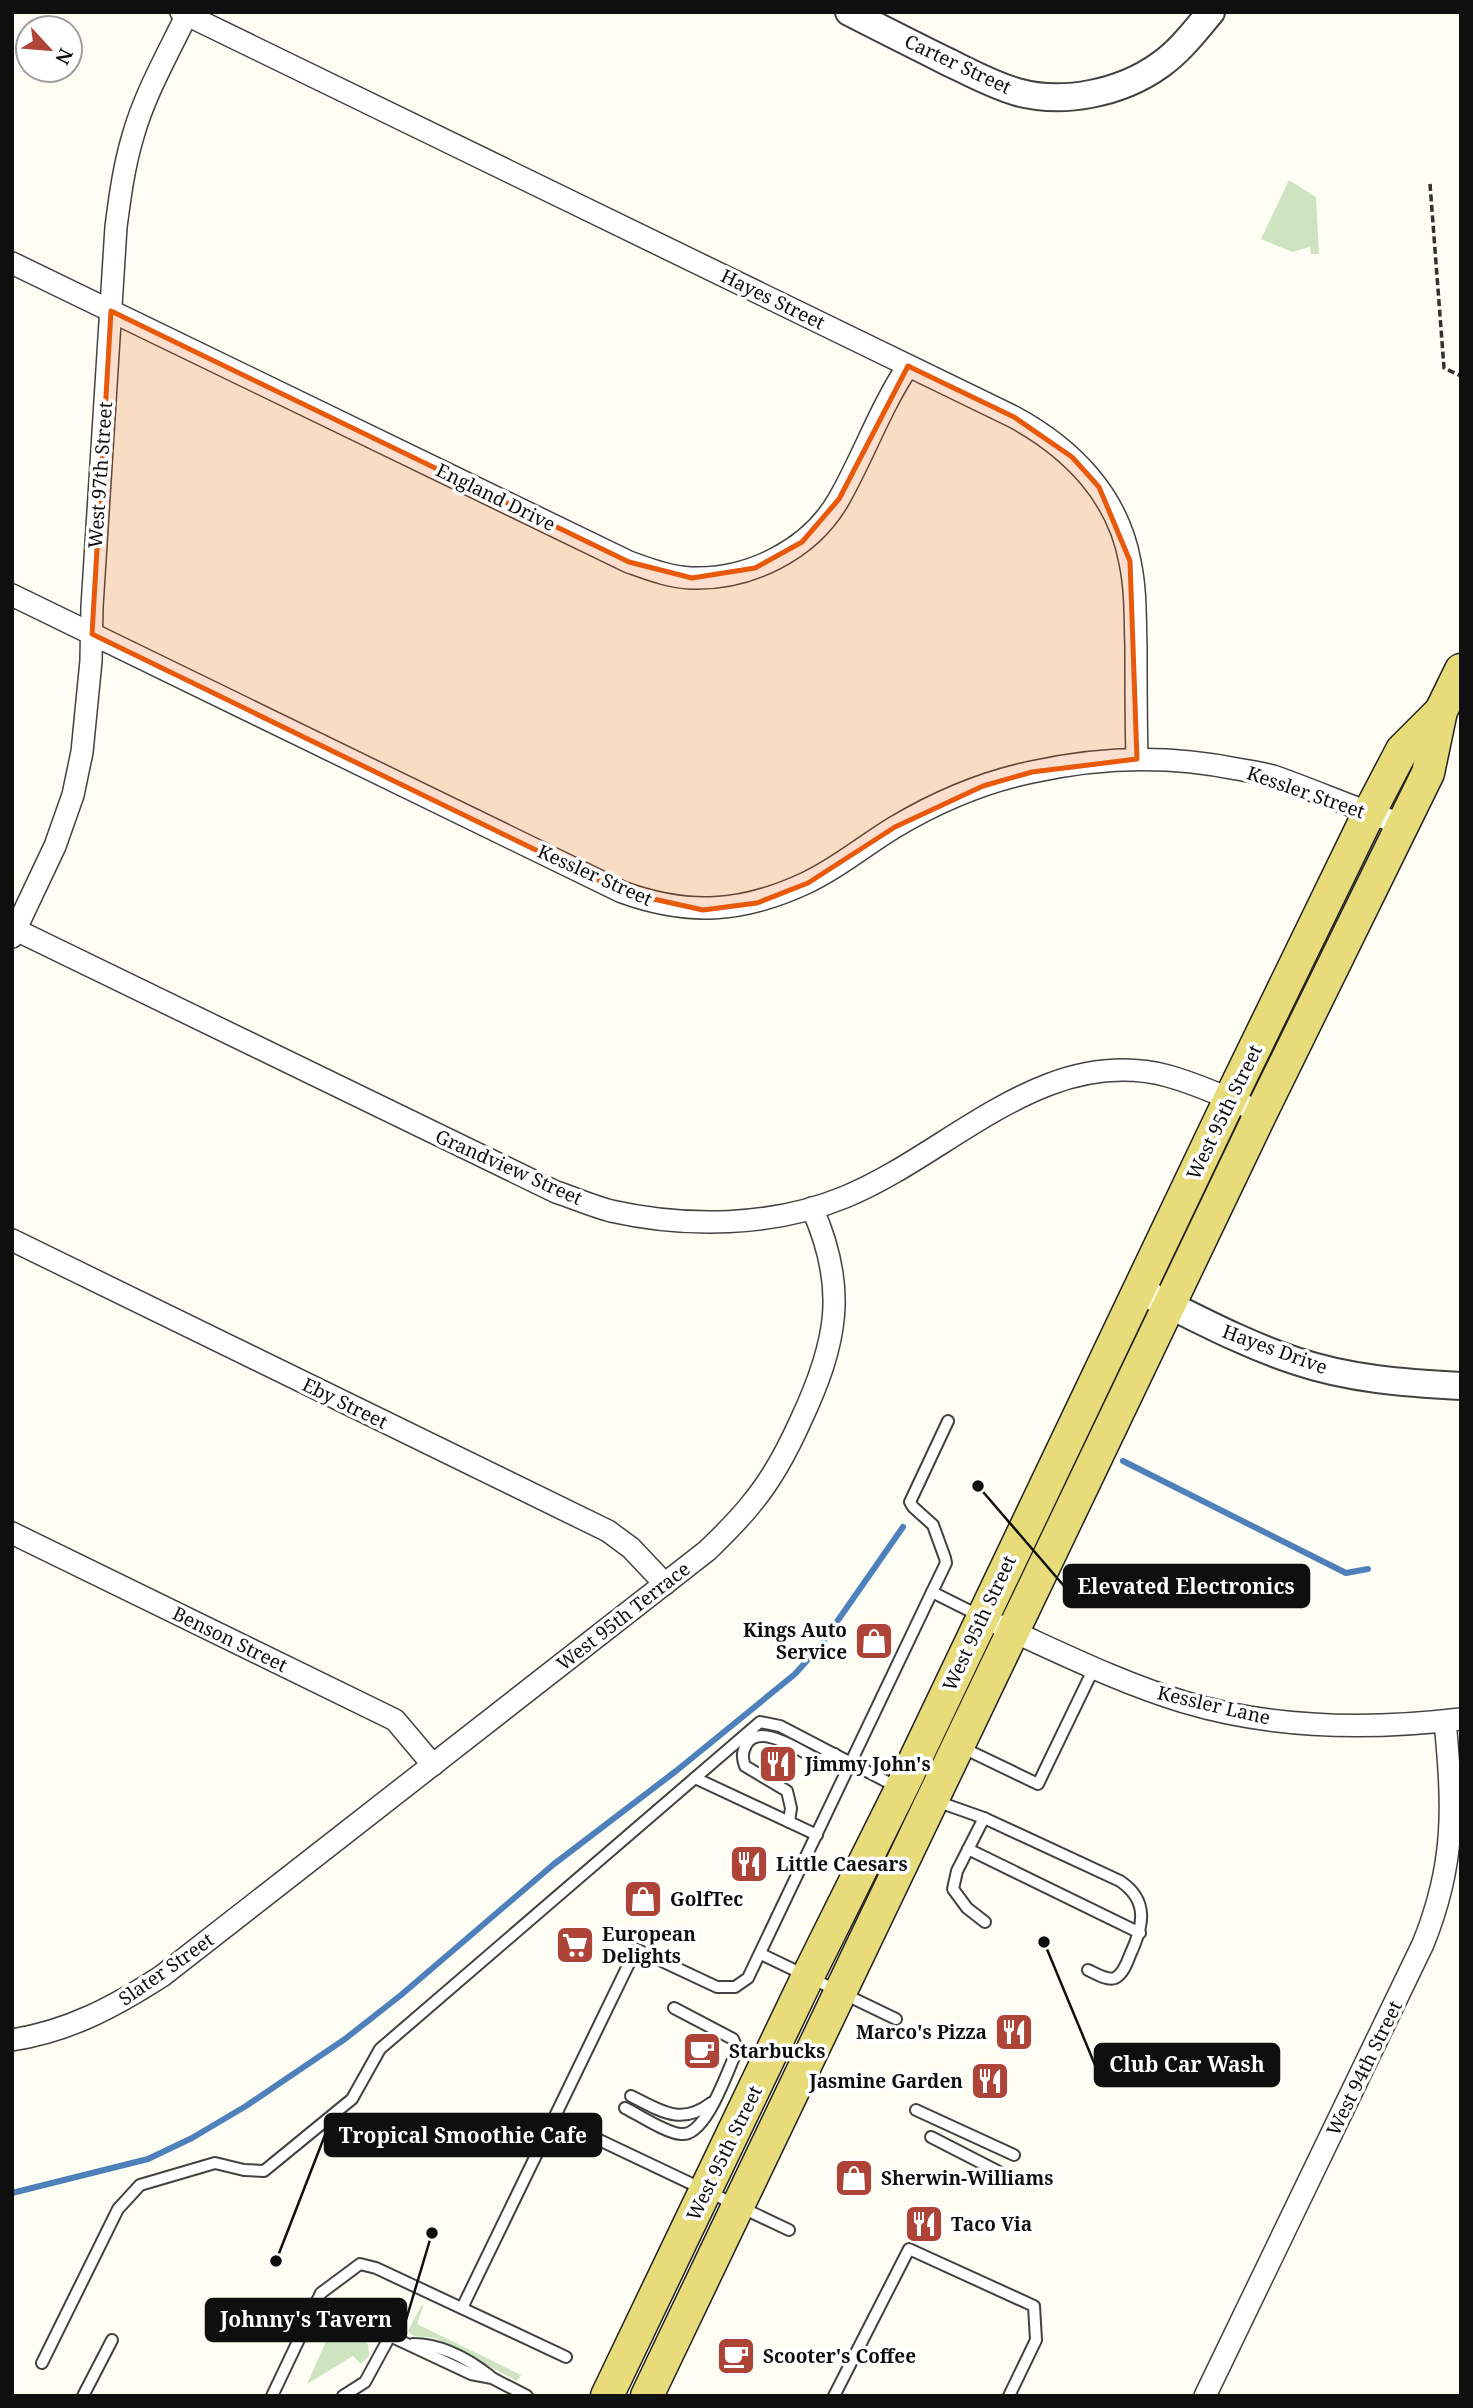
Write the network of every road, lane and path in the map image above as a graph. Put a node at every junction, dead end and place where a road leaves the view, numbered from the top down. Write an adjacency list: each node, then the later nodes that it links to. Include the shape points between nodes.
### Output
1 (1211, 12): 3 (street, Carter Street, via 1186,43 1159,66 1128,83 1086,95 1052,97 1018,92 975,75)
2 (185, 13): 6 (street, West 97th Street, via 147,97 123,176); 7 (street, Hayes Street)
3 (854, 13)
4 (1430, 184): 8 (path, via 1444,368)
5 (12, 263): 6 (street, England Drive)
6 (111, 311): 7 (street, England Drive, via 629,562 692,578 755,568 802,542 839,499); 10 (street, West 97th Street)
7 (908, 366): 13 (street, Hayes Street, via 1039,430 1087,472 1109,505 1125,542 1135,596)
8 (1461, 376)
9 (12, 595): 10 (street, Kessler Street)
10 (92, 634): 13 (street, Kessler Street, via 622,892 682,908 722,909 757,903 795,888 930,808 983,786 1100,760); 16 (street, West 97th Street, via 82,752 73,795 55,846)
11 (1461, 670): 12 (main road, West 95th Street)
12 (1451, 717): 14 (main road, West 95th Street, via 1402,750); 15 (main road, West 95th Street)
13 (1137, 759): 14 (street, Kessler Street, via 1213,764 1270,776)
14 (1369, 813): 15 (street, Kessler Street); 17 (main road, West 95th Street)
15 (1402, 824): 18 (main road, West 95th Street)
16 (13, 931): 19 (street, Grandview Street, via 582,1201 655,1219 712,1222)
17 (1230, 1099): 18 (street, Grandview Street); 19 (street, Grandview Street, via 1149,1073 1111,1071 1056,1081 1007,1103 900,1170); 21 (main road, West 95th Street)
18 (1261, 1113): 22 (main road, West 95th Street)
19 (812, 1208): 26 (street, West 95th Terrace, via 828,1251 835,1305 816,1388 772,1476 751,1505 708,1550)
20 (12, 1240): 26 (street, Eby Street, via 608,1531)
21 (1139, 1290): 22 (street, Hayes Drive); 28 (main road, West 95th Street)
22 (1170, 1305): 23 (street, Hayes Drive, via 1251,1345 1298,1362 1400,1383); 29 (main road, West 95th Street)
23 (1461, 1386)
24 (948, 1420): 27 (lane, via 910,1502 933,1525 946,1558)
25 (12, 1533): 35 (street, Benson Street, via 395,1720)
26 (665, 1584): 35 (street, West 95th Terrace)
27 (932, 1592): 28 (lane); 34 (lane)
28 (982, 1617): 29 (street, Kessler Lane); 37 (main road, West 95th Street)
29 (1014, 1632): 30 (street, Kessler Lane); 32 (main road, West 95th Street)
30 (1094, 1668): 31 (street, Kessler Lane, via 1185,1702 1248,1716 1383,1727); 32 (lane, via 1038,1784)
31 (1453, 1720): 77 (street, West 94th Street, via 1452,1812 1437,1912)
32 (959, 1746): 37 (main road, West 95th Street)
33 (835, 1755): 34 (lane); 36 (lane, via 780,1726 760,1722); 39 (lane, via 819,1760 768,1735 748,1741 742,1755 745,1766 788,1791)
34 (852, 1763): 37 (lane); 40 (lane)
35 (433, 1765): 42 (street, West 95th Terrace)
36 (695, 1778): 39 (lane); 68 (lane, via 380,2049 352,2099 264,2171 215,2163 140,2185 118,2208)
37 (917, 1794): 38 (lane); 47 (main road, West 95th Street); 48 (main road, West 95th Street)
38 (984, 1818): 41 (lane); 44 (lane, via 1133,1890 1141,1908)
39 (789, 1822): 40 (lane)
40 (817, 1835): 45 (lane)
41 (968, 1849): 43 (lane, via 953,1889); 44 (lane)
42 (237, 1918): 51 (street, Slater Street, via 121,2003 70,2026)
43 (985, 1923)
44 (1140, 1933): 46 (lane, via 1116,1978)
45 (761, 1954): 47 (lane); 56 (lane, via 748,1978 735,1987 717,1987 636,1949)
46 (1088, 1970)
47 (808, 1976): 48 (lane); 60 (main road, West 95th Street)
48 (840, 1994): 50 (lane); 61 (main road, West 95th Street)
49 (674, 2008): 53 (lane, via 727,2034 736,2046)
50 (896, 2019)
51 (12, 2040)
52 (631, 2096): 53 (lane, via 673,2115 692,2115)
53 (713, 2101): 54 (lane, via 702,2123 684,2135)
54 (625, 2108)
55 (916, 2110): 58 (lane)
56 (555, 2119): 60 (lane); 64 (lane)
57 (931, 2137): 59 (lane)
58 (1014, 2155)
59 (1005, 2175)
60 (706, 2190): 61 (lane); 73 (main road, West 95th Street)
61 (738, 2205): 62 (lane); 74 (main road, West 95th Street)
62 (789, 2230)
63 (317, 2301): 64 (lane, via 360,2264 376,2267); 65 (lane); 70 (lane)
64 (462, 2308): 67 (lane)
65 (390, 2336): 71 (lane, via 365,2382); 72 (lane)
66 (112, 2340): 69 (lane)
67 (565, 2357)
68 (42, 2363)
69 (83, 2396)
70 (272, 2396)
71 (343, 2396)
72 (527, 2396)
73 (607, 2396)
74 (647, 2396)
75 (834, 2396): 76 (lane, via 909,2249 1034,2306 1036,2340)
76 (1009, 2396)
77 (1205, 2396)

